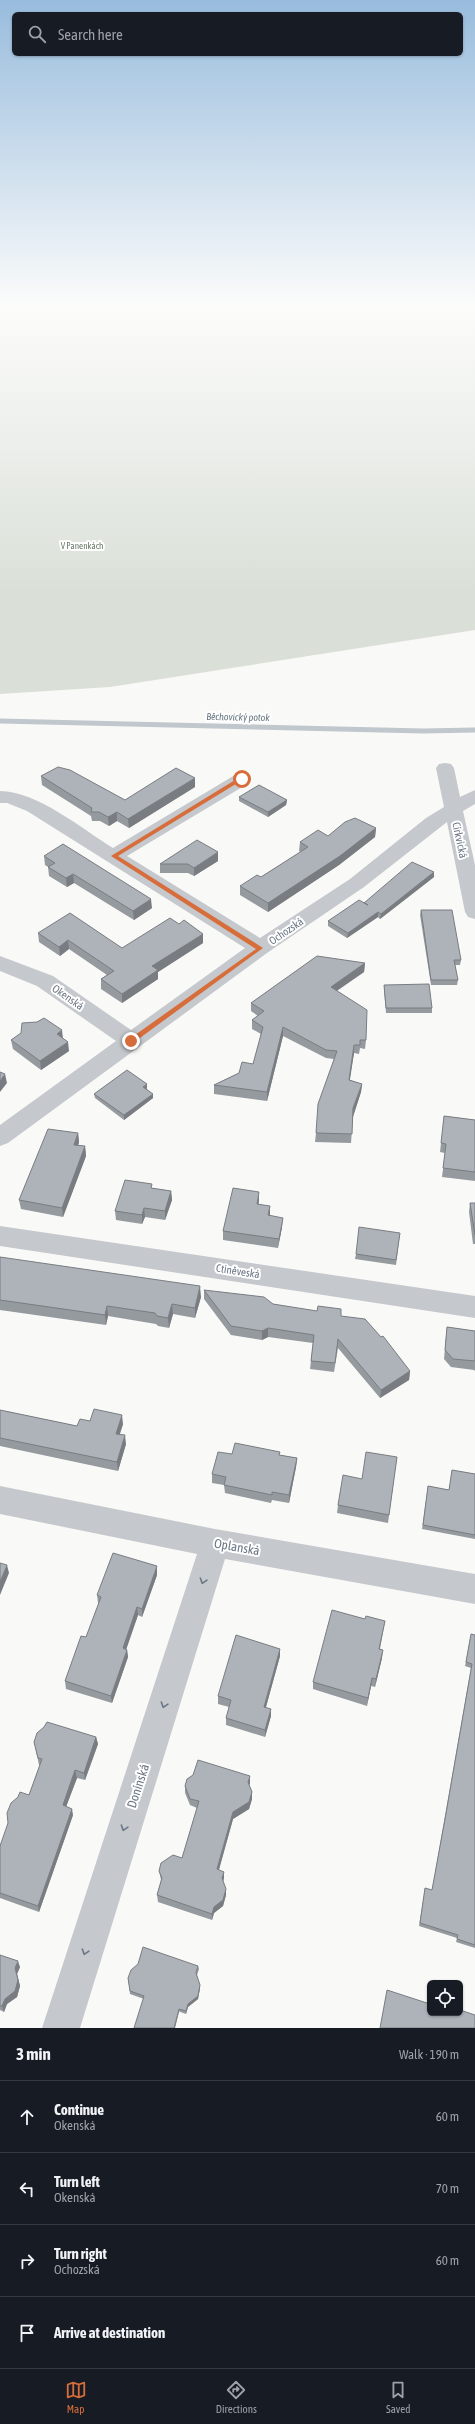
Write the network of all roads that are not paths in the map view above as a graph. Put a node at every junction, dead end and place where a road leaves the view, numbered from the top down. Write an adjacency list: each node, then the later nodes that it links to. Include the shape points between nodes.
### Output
1 (445, 768): 5 (street, Církvická)
2 (242, 779): 6 (street)
3 (0, 796): 6 (street, via 10,797 34,808)
4 (475, 796): 5 (street, Ochozská)
5 (453, 809): 7 (street, Církvická); 8 (street, Ochozská, via 357,883)
6 (114, 856): 8 (street)
7 (475, 912)
8 (260, 948): 10 (street, Ochozská)
9 (0, 963): 10 (street, Okenská, via 45,981)
10 (131, 1041): 11 (street, Ochozská)
11 (0, 1137)
12 (0, 1236): 13 (street, Ctiněveská)
13 (475, 1307)
14 (0, 1500): 15 (street, Oplanská)
15 (215, 1544): 16 (street, Oplanská); 17 (street, Donínská, one-way to 17)
16 (475, 1590)
17 (61, 2028)

